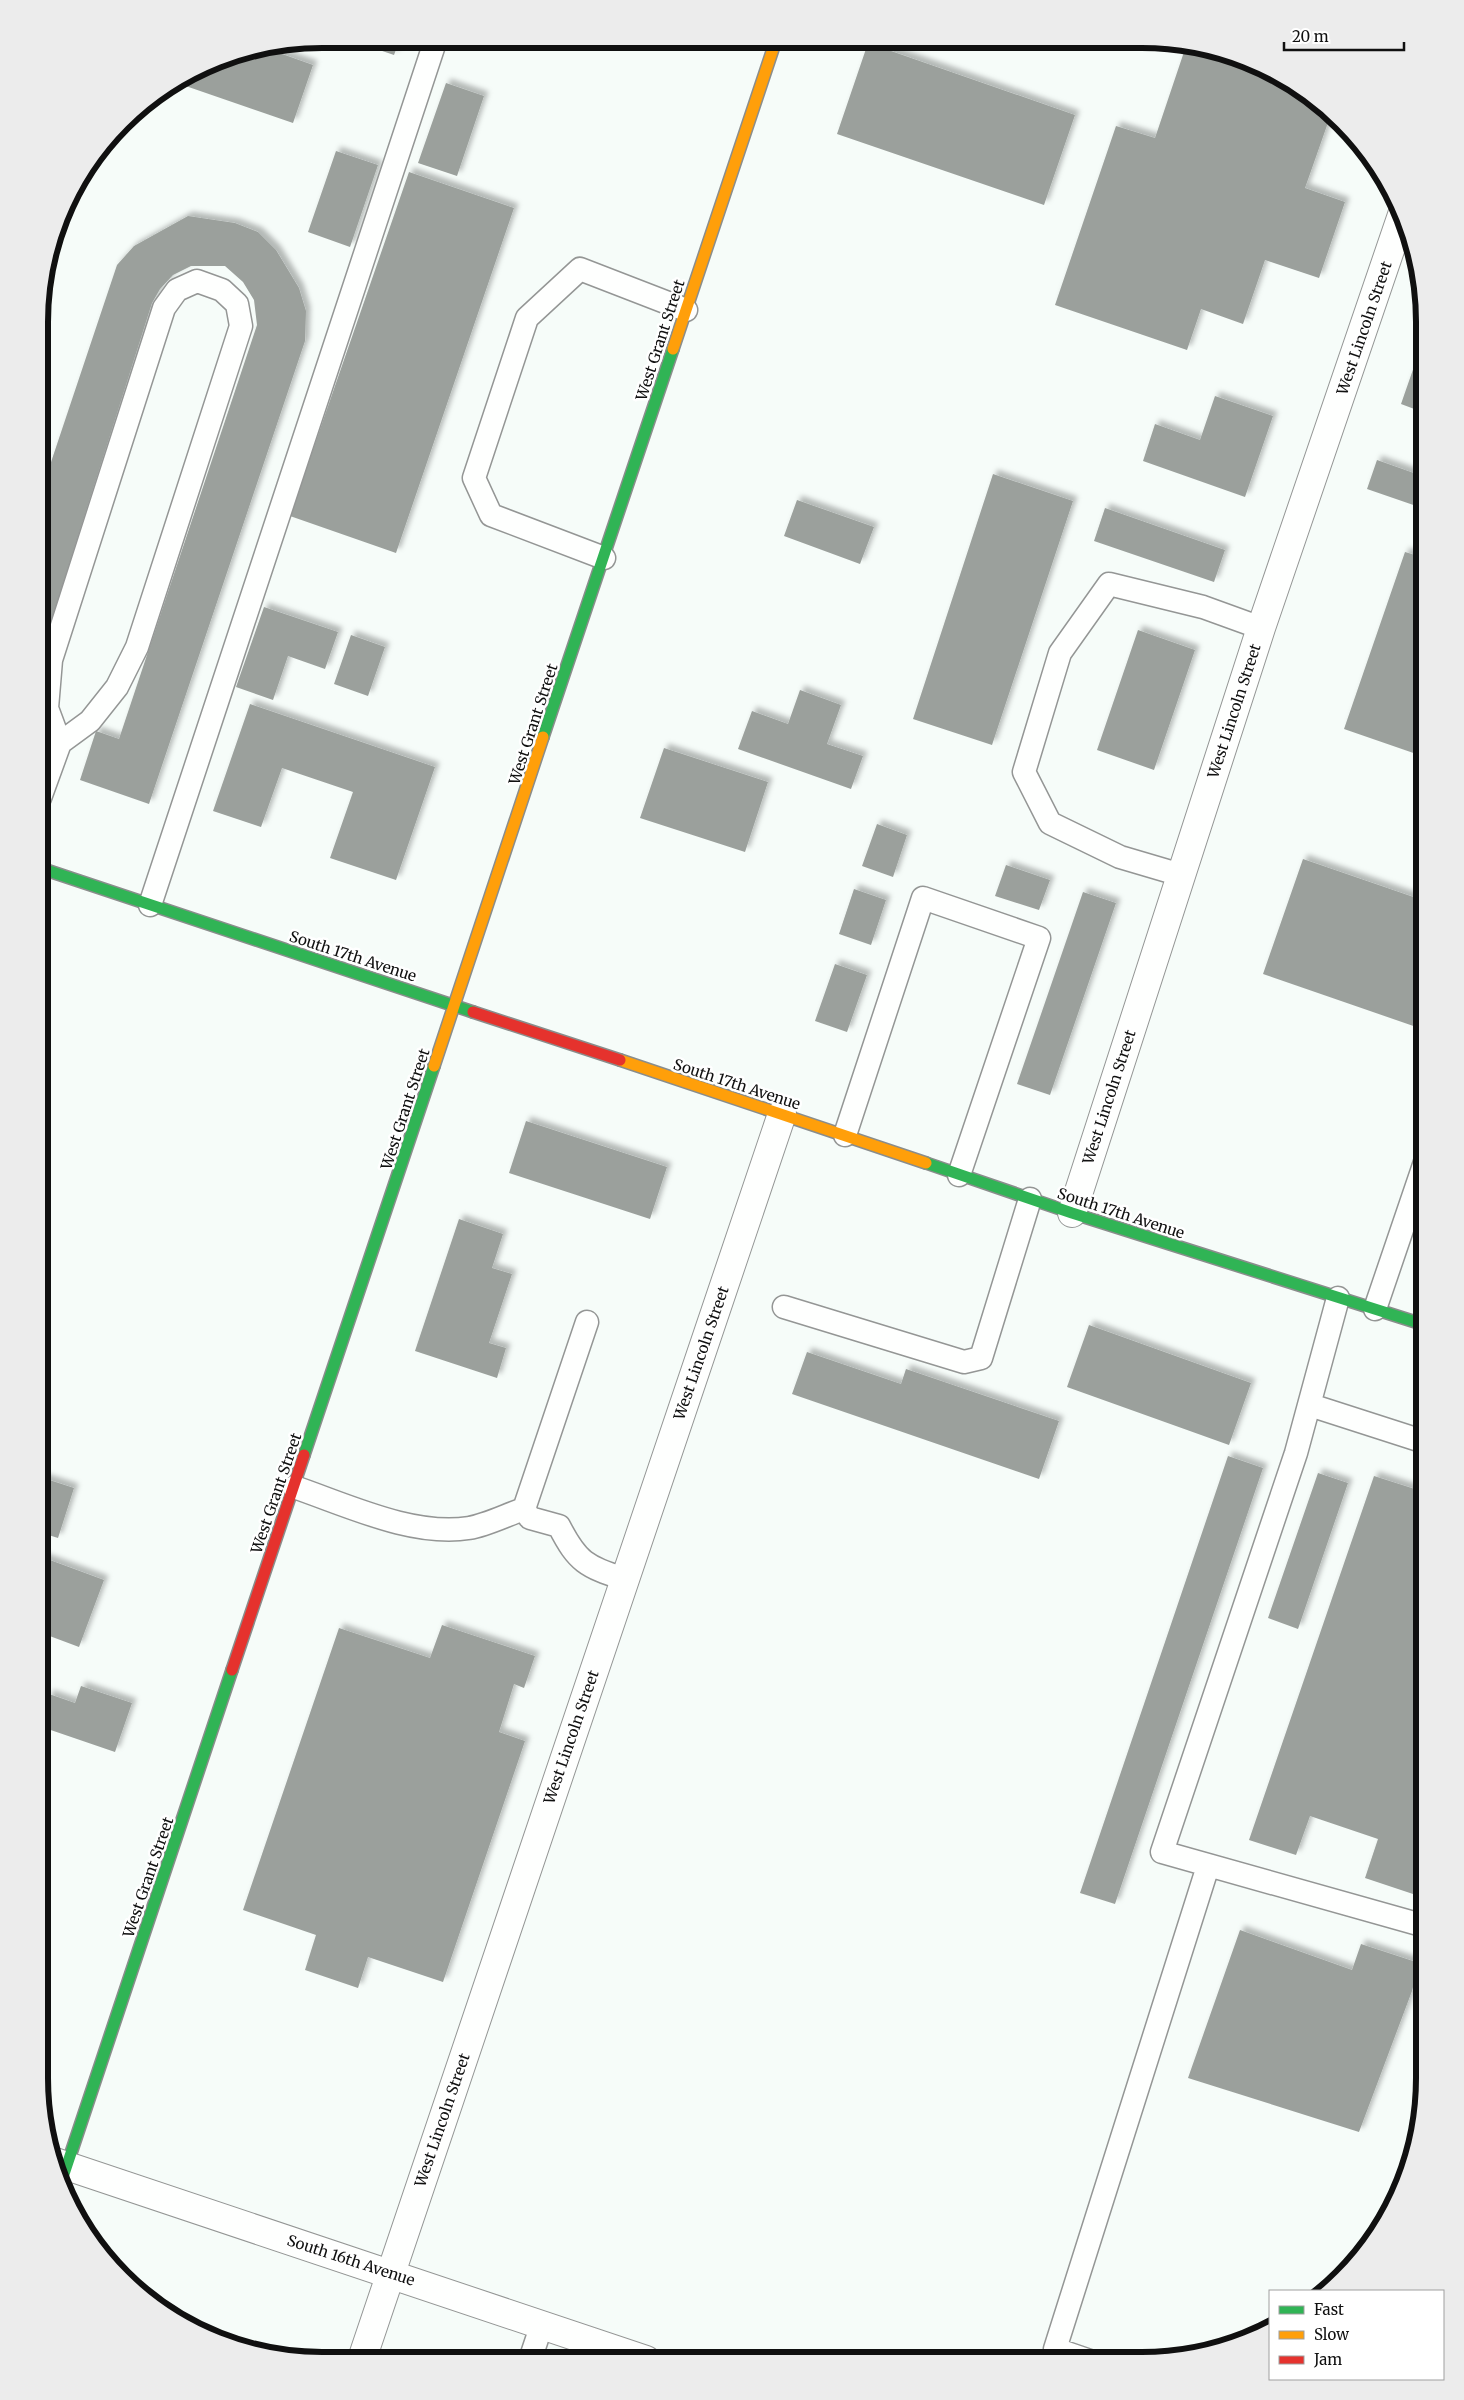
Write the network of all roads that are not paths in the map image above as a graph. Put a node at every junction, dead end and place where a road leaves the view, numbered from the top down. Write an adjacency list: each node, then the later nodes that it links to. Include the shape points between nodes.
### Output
1 (433, 47): 13 (lane)
2 (774, 47): 4 (main road, West Grant Street)
3 (1399, 224): 6 (street, West Lincoln Street)
4 (686, 310): 5 (main road, West Grant Street); 5 (lane, via 580,269 527,318 474,478 491,515)
5 (604, 558): 14 (main road, West Grant Street)
6 (1261, 628): 12 (street, West Lincoln Street); 12 (lane, via 1203,606 1109,584 1060,653 1024,772 1050,823 1120,857)
7 (48, 696): 9 (lane, via 51,660 164,308 177,290 197,282 222,290 237,304 241,326 137,647 117,687 90,722)
8 (48, 711): 9 (lane)
9 (60, 743): 10 (lane)
10 (48, 776)
11 (48, 871): 13 (main road, South 17th Avenue)
12 (1181, 876): 20 (street, West Lincoln Street)
13 (150, 905): 14 (main road, South 17th Avenue)
14 (455, 1005): 15 (main road, South 17th Avenue); 28 (main road, West Grant Street)
15 (782, 1114): 16 (main road, South 17th Avenue); 30 (street, West Lincoln Street)
16 (844, 1135): 17 (main road, South 17th Avenue); 17 (lane, via 923,898 994,922 1039,938)
17 (959, 1175): 19 (main road, South 17th Avenue)
18 (1416, 1188): 23 (lane)
19 (1030, 1198): 20 (main road, South 17th Avenue); 22 (lane, via 981,1358 964,1362)
20 (1072, 1213): 21 (main road, South 17th Avenue)
21 (1338, 1298): 23 (main road, South 17th Avenue); 26 (lane)
22 (784, 1307)
23 (1375, 1309): 25 (main road, South 17th Avenue)
24 (587, 1322): 29 (lane)
25 (1416, 1322)
26 (1310, 1405): 27 (lane); 31 (lane, via 1162,1852)
27 (1416, 1439)
28 (294, 1488): 29 (lane, via 430,1530 470,1528); 33 (main road, West Grant Street)
29 (524, 1509): 30 (lane, via 530,1518 559,1526 570,1547 589,1567)
30 (624, 1579): 35 (street, West Lincoln Street)
31 (1208, 1866): 32 (lane); 40 (lane, via 1055,2349)
32 (1416, 1924)
33 (62, 2168)
34 (64, 2172): 35 (street, South 16th Avenue)
35 (390, 2273): 36 (street, South 16th Avenue); 37 (street, West Lincoln Street)
36 (542, 2324): 38 (lane); 39 (street, South 16th Avenue)
37 (364, 2352)
38 (533, 2352)
39 (623, 2352)
40 (1064, 2352)

